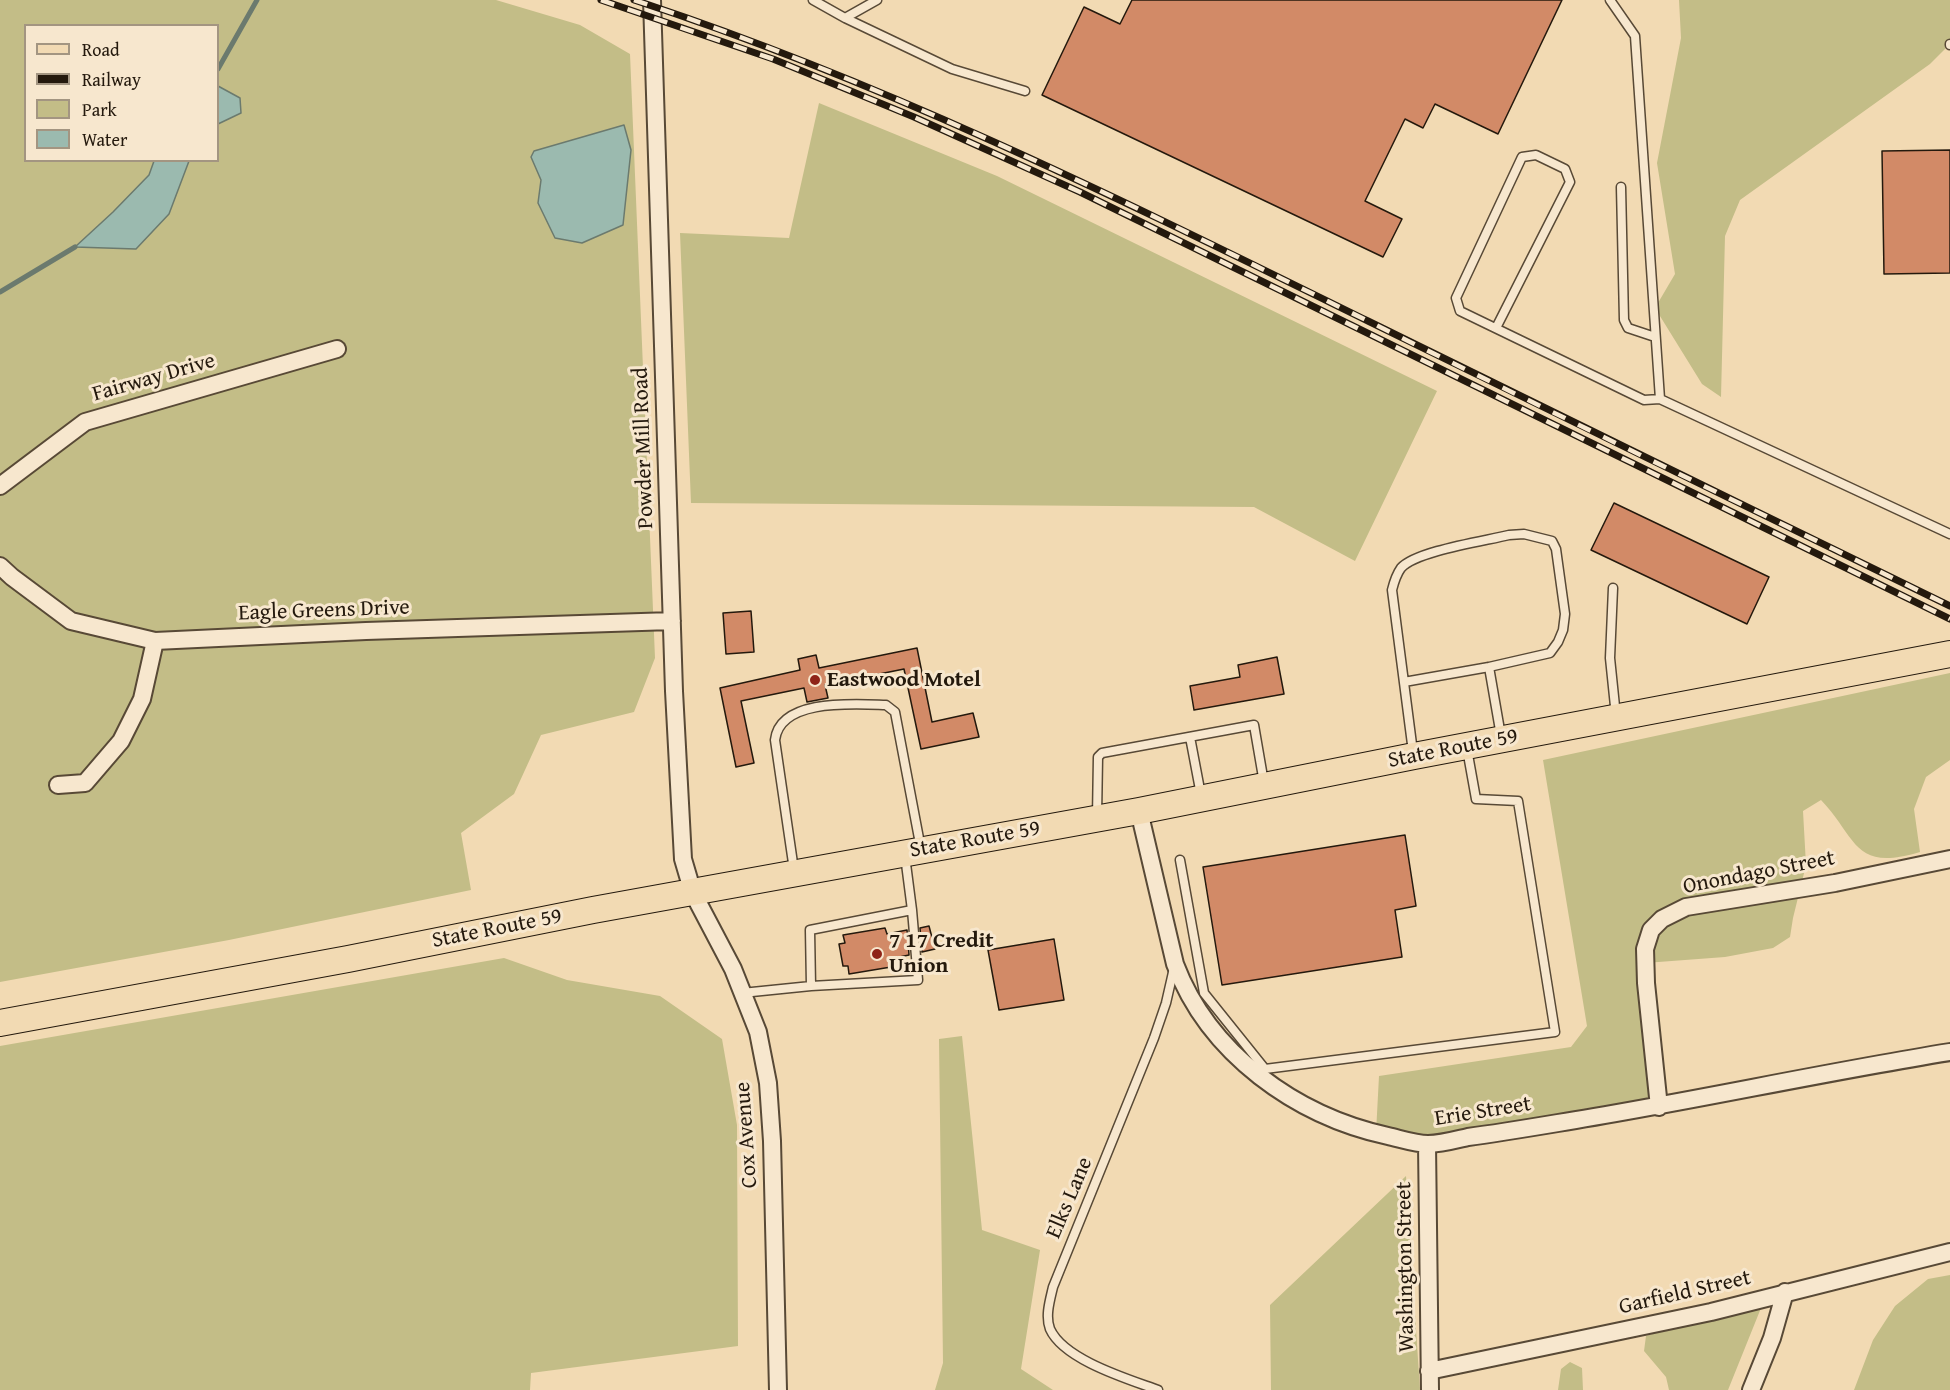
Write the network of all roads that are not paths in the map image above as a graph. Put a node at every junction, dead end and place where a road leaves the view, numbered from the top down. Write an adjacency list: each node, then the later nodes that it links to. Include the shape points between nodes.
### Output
1 (652, 0): 16 (street, Powder Mill Road)
2 (813, 0): 5 (lane)
3 (877, 0): 5 (lane)
4 (1610, 0): 9 (lane, via 1635,36)
5 (845, 18): 6 (lane, via 952,69)
6 (1025, 91)
7 (1621, 187): 9 (lane, via 1624,320 1628,328)
8 (1496, 328): 8 (lane, via 1460,311 1456,297 1522,157 1536,155 1565,169 1570,182); 11 (lane, via 1644,400)
9 (1655, 337): 11 (lane)
10 (337, 349): 12 (street, Fairway Drive, via 86,422)
11 (1660, 399): 13 (lane)
12 (0, 486)
13 (1950, 534)
14 (0, 566): 17 (street, Eagle Greens Drive, via 70,621)
15 (1613, 588): 21 (lane, via 1610,658)
16 (672, 621): 17 (street, Eagle Greens Drive); 35 (street, Powder Mill Road, via 684,859)
17 (155, 641): 26 (street, via 142,699 121,741 85,783)
18 (1950, 654): 21 (main road, State Route 59)
19 (1489, 667): 20 (lane); 20 (lane, via 1550,652 1558,642 1565,614 1552,542 1524,534 1509,535 1419,556 1402,567 1392,590); 23 (lane)
20 (1404, 681): 25 (lane)
21 (1616, 717): 23 (main road, State Route 59)
22 (1190, 737): 27 (lane, via 1254,725); 28 (lane); 30 (lane, via 1102,753 1098,757)
23 (1502, 740): 24 (main road, State Route 59)
24 (1466, 746): 25 (main road, State Route 59); 42 (lane, via 1476,799 1518,801 1555,1032)
25 (1414, 756): 27 (main road, State Route 59)
26 (58, 785)
27 (1265, 786): 28 (main road, State Route 59)
28 (1202, 799): 29 (main road, State Route 59)
29 (1139, 811): 30 (main road, State Route 59); 37 (street, Erie Street)
30 (1097, 819): 31 (main road, State Route 59)
31 (913, 851): 34 (main road, State Route 59); 34 (lane, via 895,712 885,705 812,708 780,723 775,740); 36 (lane)
32 (1950, 859): 43 (street, Onondago Street, via 1835,883 1686,907 1662,919 1651,930 1645,949)
33 (1180, 860): 42 (lane, via 1204,993)
34 (795, 873): 35 (main road, State Route 59)
35 (693, 893): 39 (street, Cox Avenue); 40 (main road, State Route 59)
36 (912, 910): 38 (lane, via 810,930); 38 (lane, via 918,980)
37 (1175, 964): 42 (street, Erie Street, via 1197,1011 1218,1037); 49 (lane, Elks Lane, via 1154,1038 1053,1287 1048,1314 1050,1328 1076,1354 1093,1365)
38 (811, 986): 39 (lane)
39 (742, 993): 48 (street, Cox Avenue, via 758,1032 768,1083)
40 (0, 1023)
41 (1950, 1052): 43 (street, Erie Street)
42 (1262, 1073): 44 (street, Erie Street, via 1287,1096 1346,1124)
43 (1659, 1107): 44 (street, Erie Street)
44 (1427, 1144): 47 (street, Washington Street)
45 (1950, 1252): 46 (street, Garfield Street)
46 (1785, 1292): 47 (street, Garfield Street, via 1711,1312); 51 (street, via 1772,1338)
47 (1429, 1371): 50 (street, Washington Street)
48 (778, 1390)
49 (1158, 1390)
50 (1430, 1390)
51 (1750, 1390)

